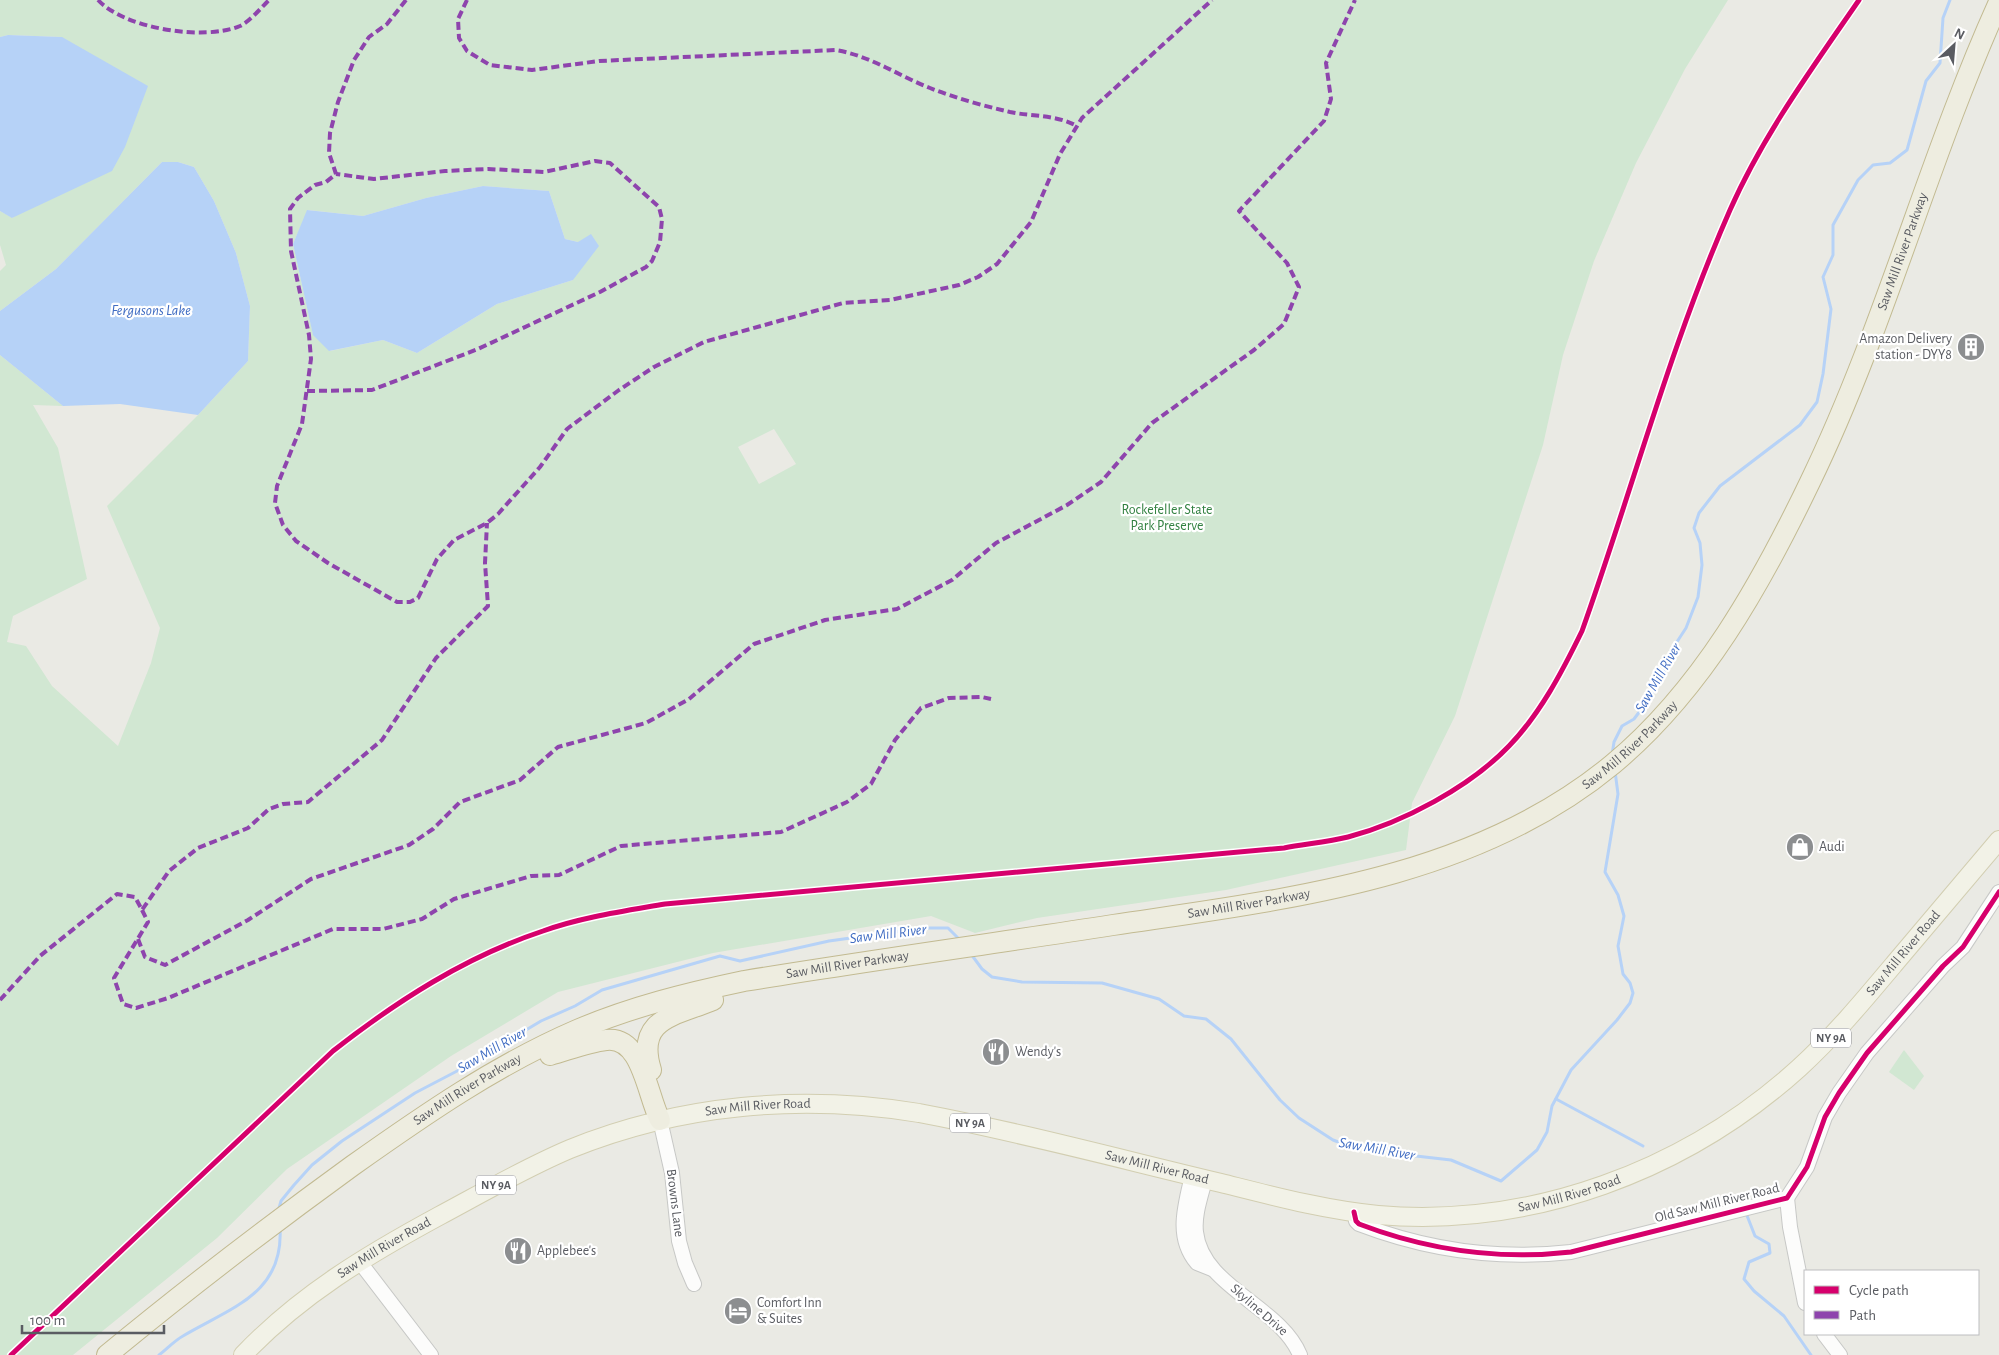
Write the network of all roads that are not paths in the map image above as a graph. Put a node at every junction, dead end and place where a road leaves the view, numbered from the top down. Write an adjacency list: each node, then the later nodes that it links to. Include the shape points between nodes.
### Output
1 (1999, 2): 3 (highway, Saw Mill River Parkway, via 1957,102 1853,385 1796,511 1708,660)
2 (1999, 31): 3 (highway, Saw Mill River Parkway, via 1863,391 1806,518 1756,608 1718,666 1675,720)
3 (1615, 769): 6 (highway, Saw Mill River Parkway, via 1569,810 1508,844 1444,870 1378,890 1276,912)
4 (1999, 840): 12 (main road, Saw Mill River Road / NY 9A, via 1834,1035 1764,1098 1698,1142 1613,1181 1532,1206 1451,1217)
5 (1999, 892): 11 (street, Old Saw Mill River Road, via 1963,946 1867,1053 1839,1093 1825,1116 1807,1167)
6 (970, 953): 7 (highway, Saw Mill River Parkway); 13 (highway, Saw Mill River Parkway, via 710,988 643,1006 578,1030 516,1059 456,1094)
7 (713, 1000): 8 (highway, Saw Mill River Parkway, via 639,1020); 9 (highway, via 659,1024 648,1036 646,1051 660,1097)
8 (550, 1055): 9 (highway, via 605,1040 626,1044 636,1055); 13 (highway, Saw Mill River Parkway, via 461,1105)
9 (660, 1120): 10 (main road, Saw Mill River Road / NY 9A, via 761,1105 822,1103 884,1108 953,1119); 14 (main road, Saw Mill River Road / NY 9A, via 602,1137 551,1158); 15 (street, Browns Lane, via 672,1173 679,1241)
10 (1199, 1178): 12 (main road, Saw Mill River Road / NY 9A); 22 (street, Skyline Drive, via 1196,1231 1198,1243 1212,1269 1283,1329 1294,1341)
11 (1787, 1198): 12 (street, Old Saw Mill River Road, via 1572,1252 1536,1256 1470,1252 1418,1242 1359,1224); 16 (street)
12 (1354, 1212)
13 (279, 1226): 18 (highway, Saw Mill River Parkway); 19 (highway, Saw Mill River Parkway)
14 (359, 1261): 20 (main road, Saw Mill River Road / NY 9A, via 301,1301); 21 (street)
15 (694, 1284)
16 (1804, 1298)
17 (1825, 1335): 23 (street)
18 (107, 1355)
19 (126, 1355)
20 (243, 1355)
21 (431, 1355)
22 (1300, 1355)
23 (1840, 1355)

